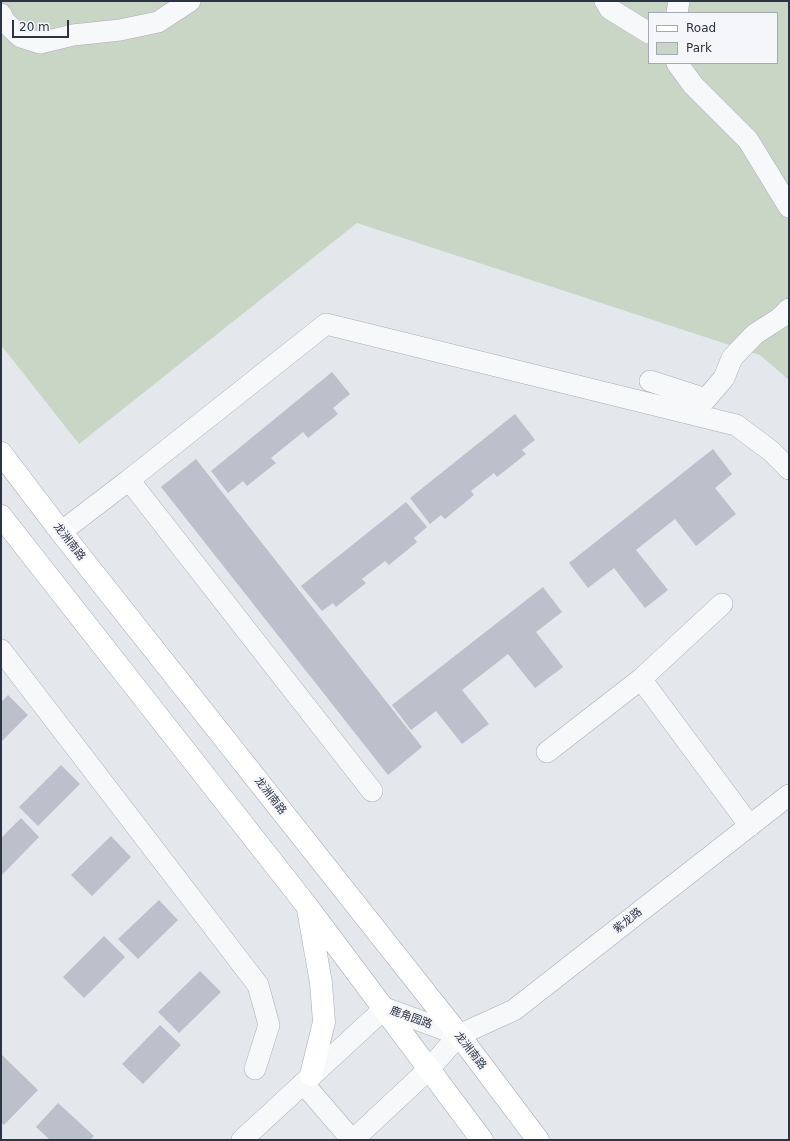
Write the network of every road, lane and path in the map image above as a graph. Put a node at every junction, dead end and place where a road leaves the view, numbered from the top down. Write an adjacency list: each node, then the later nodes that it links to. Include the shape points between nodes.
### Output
1 (190, 1): 5 (street, via 158,22 120,30 73,35 40,43 21,37 4,21)
2 (605, 1): 6 (street, via 610,9)
3 (679, 1): 4 (street)
4 (677, 12)
5 (1, 14)
6 (648, 32)
7 (678, 64): 8 (street, via 692,85 748,140)
8 (789, 207)
9 (789, 309): 10 (street, via 755,334 732,358 724,378 706,399)
10 (650, 381)
11 (1, 453): 15 (main road, 龙洲南路)
12 (789, 469): 13 (street, via 771,451 736,425 326,324)
13 (129, 480): 15 (street); 20 (street)
14 (1, 516): 23 (main road)
15 (61, 532): 25 (main road, 龙洲南路)
16 (722, 604): 18 (street)
17 (1, 650): 26 (street, via 258,985 269,1025)
18 (641, 679): 19 (street); 22 (street)
19 (547, 752)
20 (372, 791)
21 (789, 795): 22 (street, 紫龙路)
22 (750, 826): 25 (street, 紫龙路, via 514,1010)
23 (307, 906): 24 (main road); 28 (main road, via 321,983 324,1022)
24 (384, 1008): 25 (street, 鹿角园路); 27 (main road); 28 (street, 鹿角园路)
25 (459, 1036): 27 (street); 32 (main road, 龙洲南路)
26 (255, 1069)
27 (429, 1069): 30 (street); 31 (main road)
28 (307, 1079): 29 (street, 鹿角园路); 30 (street)
29 (242, 1140)
30 (353, 1140)
31 (482, 1140)
32 (538, 1140)

